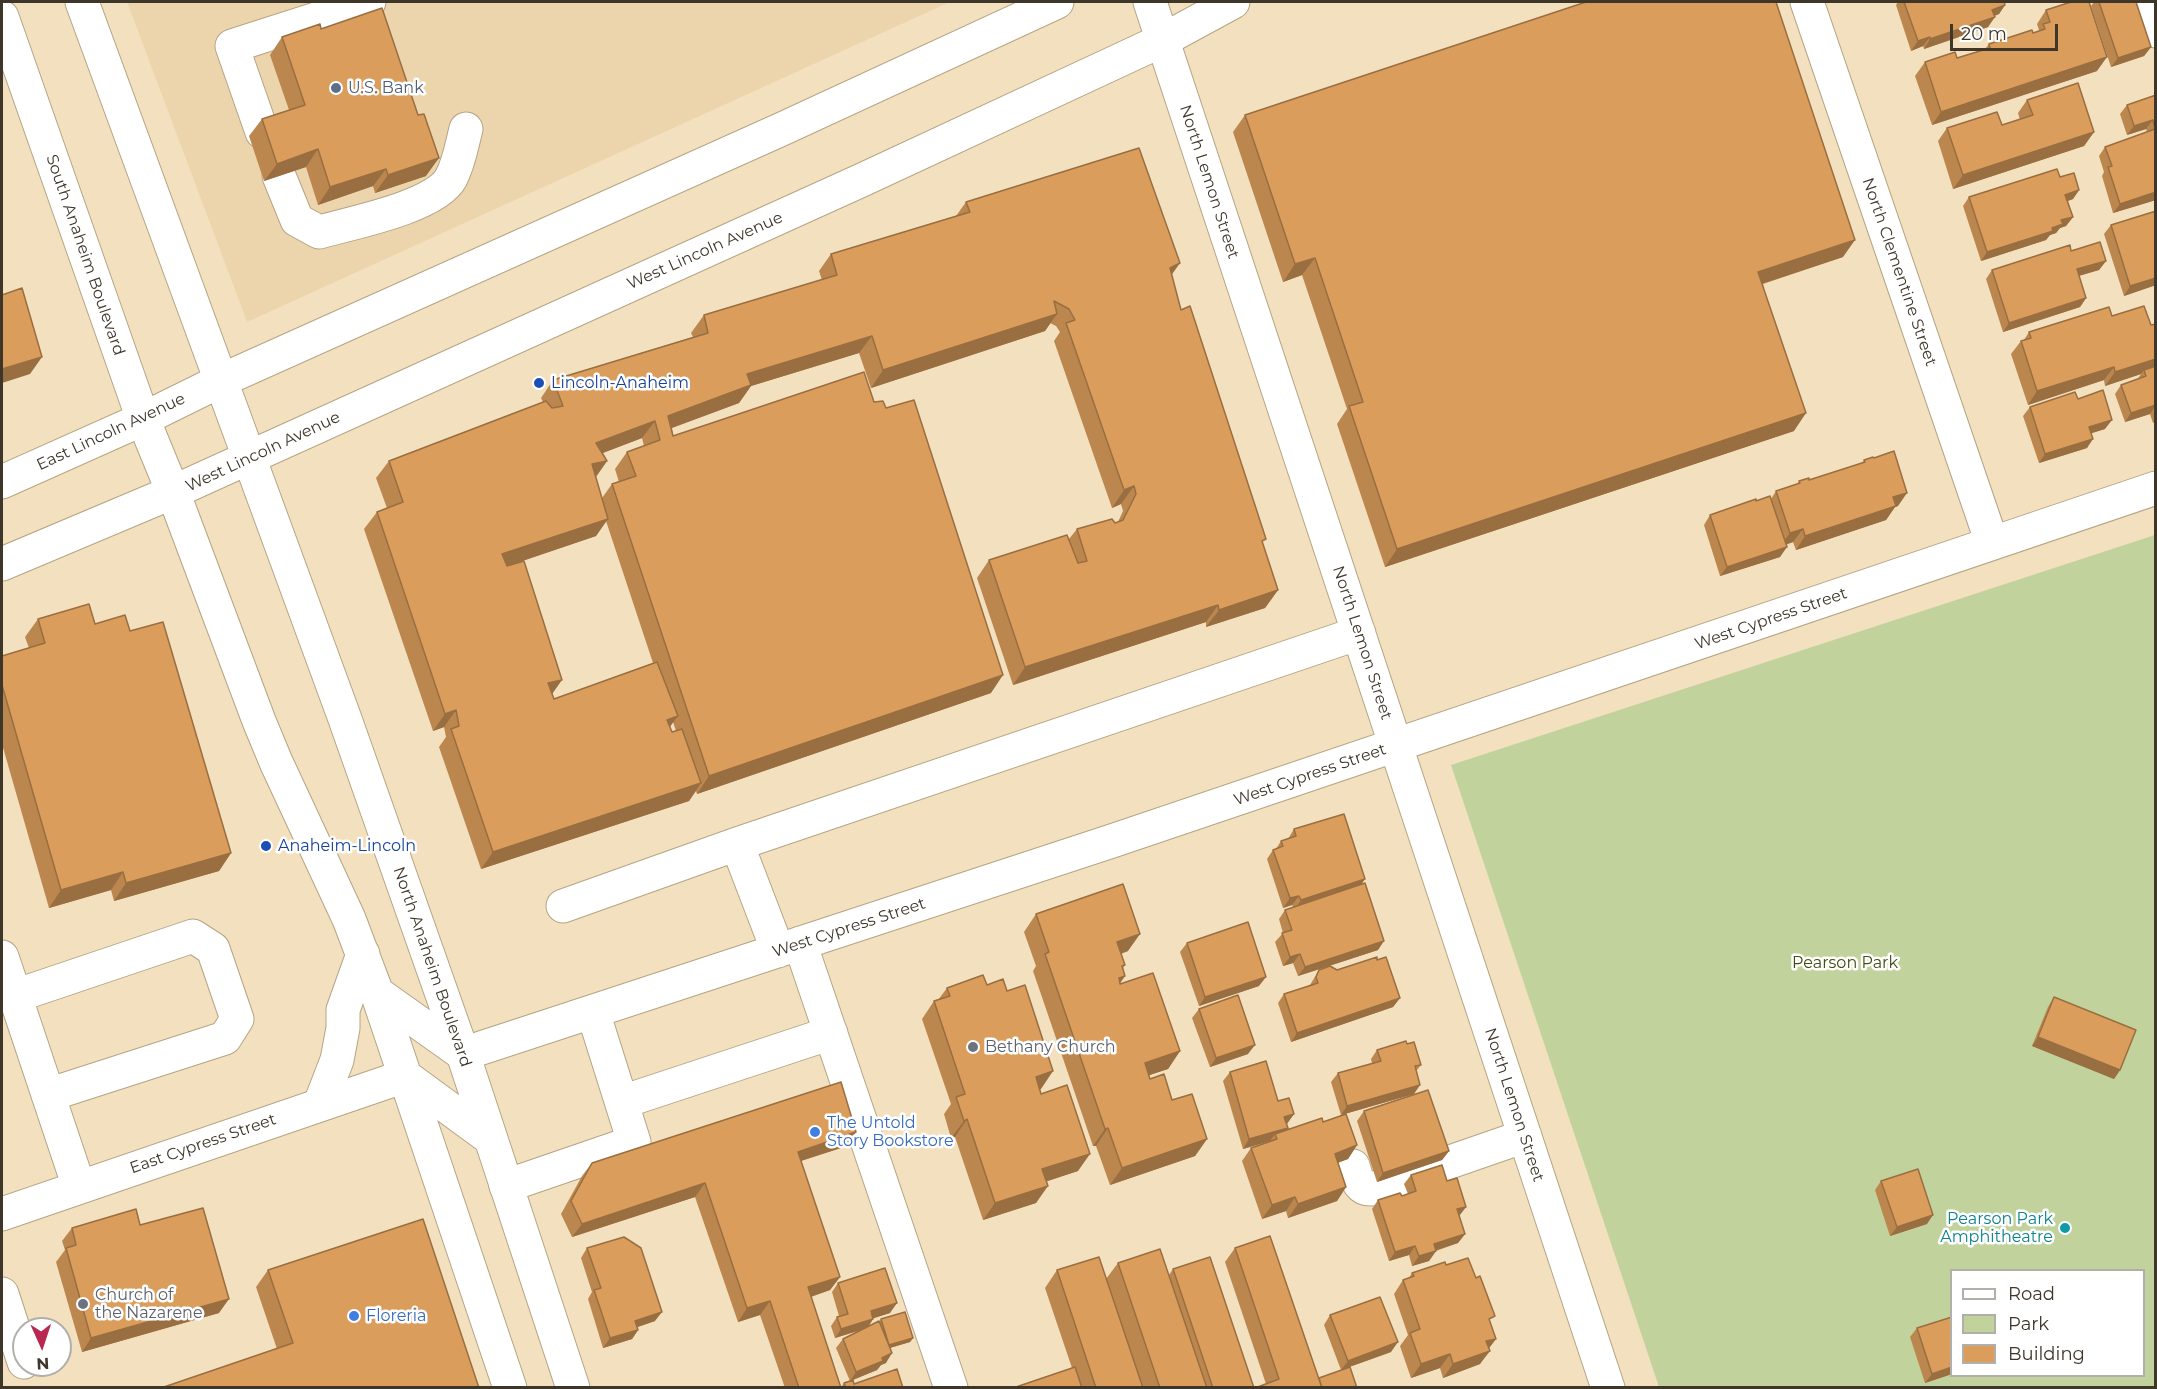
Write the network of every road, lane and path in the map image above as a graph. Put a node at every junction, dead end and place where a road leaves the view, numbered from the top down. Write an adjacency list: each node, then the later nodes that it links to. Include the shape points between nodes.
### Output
1 (82, 2): 14 (main road)
2 (369, 2): 12 (main road, via 232,46)
3 (1057, 2): 14 (main road)
4 (1150, 2): 10 (main road, North Lemon Street)
5 (1233, 2): 10 (main road, West Lincoln Avenue)
6 (1807, 2): 20 (main road, North Clementine Street)
7 (2146, 2): 9 (main road)
8 (2, 17): 15 (main road, South Anaheim Boulevard)
9 (2156, 31)
10 (1163, 40): 16 (main road, West Lincoln Avenue); 22 (main road, North Lemon Street)
11 (466, 129): 13 (main road, via 450,179 428,200 319,231 297,220)
12 (262, 132)
13 (279, 176)
14 (220, 381): 15 (main road, East Lincoln Avenue); 16 (main road, North Anaheim Boulevard)
15 (143, 419): 17 (main road, East Lincoln Avenue); 19 (main road, South Anaheim Boulevard)
16 (248, 457): 19 (main road, West Lincoln Avenue); 33 (main road, North Anaheim Boulevard)
17 (2, 482)
18 (2156, 488): 20 (main road, West Cypress Street)
19 (173, 492): 21 (main road); 27 (main road, via 276,762)
20 (1992, 543): 23 (main road, West Cypress Street)
21 (2, 564)
22 (1359, 633): 23 (main road, North Lemon Street); 24 (main road)
23 (1396, 746): 26 (main road, West Cypress Street); 38 (main road, North Lemon Street)
24 (737, 844): 25 (main road); 26 (main road)
25 (562, 906)
26 (789, 947): 31 (main road, West Cypress Street); 32 (main road)
27 (363, 954): 29 (main road); 37 (main road, via 343,1010 337,1060)
28 (2, 957): 30 (main road)
29 (377, 993): 33 (main road); 34 (main road)
30 (15, 996): 35 (main road); 35 (main road, via 194,936 213,949 237,1019 225,1038)
31 (593, 1012): 33 (main road, West Cypress Street); 36 (main road)
32 (831, 1033): 36 (main road); 49 (main road)
33 (463, 1054): 39 (main road, North Anaheim Boulevard)
34 (405, 1076): 37 (main road, East Cypress Street); 39 (main road); 47 (main road)
35 (48, 1095): 42 (main road)
36 (622, 1102): 41 (main road, via 634,1142)
37 (320, 1104): 42 (main road, East Cypress Street)
38 (1525, 1136): 40 (main road, via 1372,1189 1360,1186); 46 (main road, North Lemon Street)
39 (491, 1139): 41 (main road, North Anaheim Boulevard)
40 (1353, 1166)
41 (506, 1186): 48 (main road, North Anaheim Boulevard)
42 (79, 1187): 43 (main road, East Cypress Street)
43 (2, 1214)
44 (2, 1294): 45 (main road)
45 (12, 1326)
46 (1597, 1384)
47 (510, 1388)
48 (573, 1388)
49 (951, 1388)

